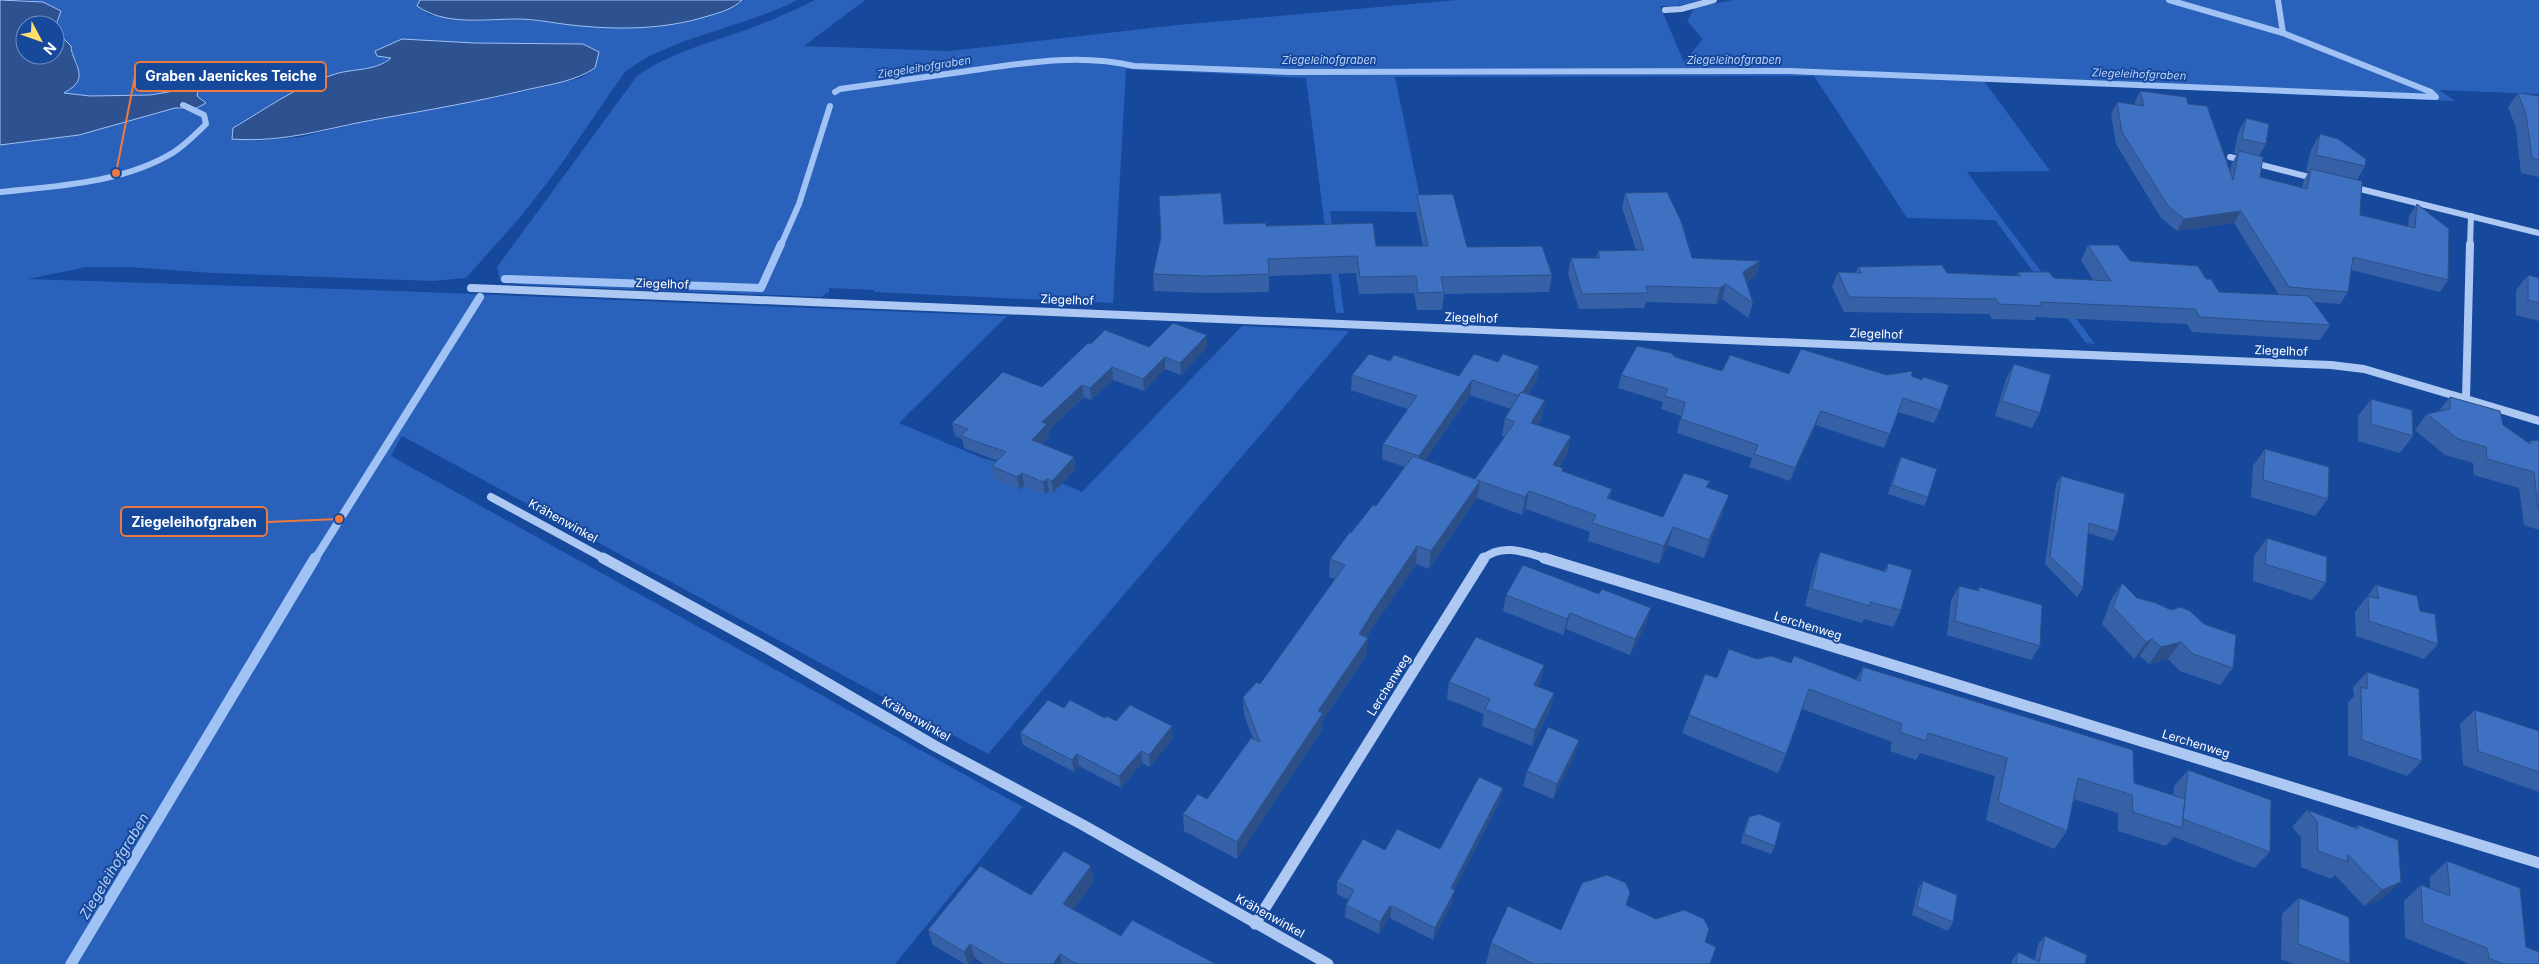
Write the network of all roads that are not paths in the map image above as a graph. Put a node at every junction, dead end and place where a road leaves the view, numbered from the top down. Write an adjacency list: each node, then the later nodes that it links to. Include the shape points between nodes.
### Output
1 (1714, 0): 2 (lane)
2 (1665, 10)
3 (2230, 157): 4 (street)
4 (2326, 181)
5 (2346, 186): 6 (street)
6 (2470, 216): 7 (street); 9 (street)
7 (2539, 233)
8 (471, 288): 9 (street, Ziegelhof, via 2331,365 2364,369)
9 (2466, 399): 10 (street, Ziegelhof)
10 (2539, 421)
11 (491, 497): 13 (street, Krähenwinkel, via 767,648 935,746 1083,825)
12 (2539, 863): 13 (street, Lerchenweg, via 1521,551 1504,549 1490,552 1480,562)
13 (1256, 924): 14 (street, Krähenwinkel)
14 (1328, 964)

